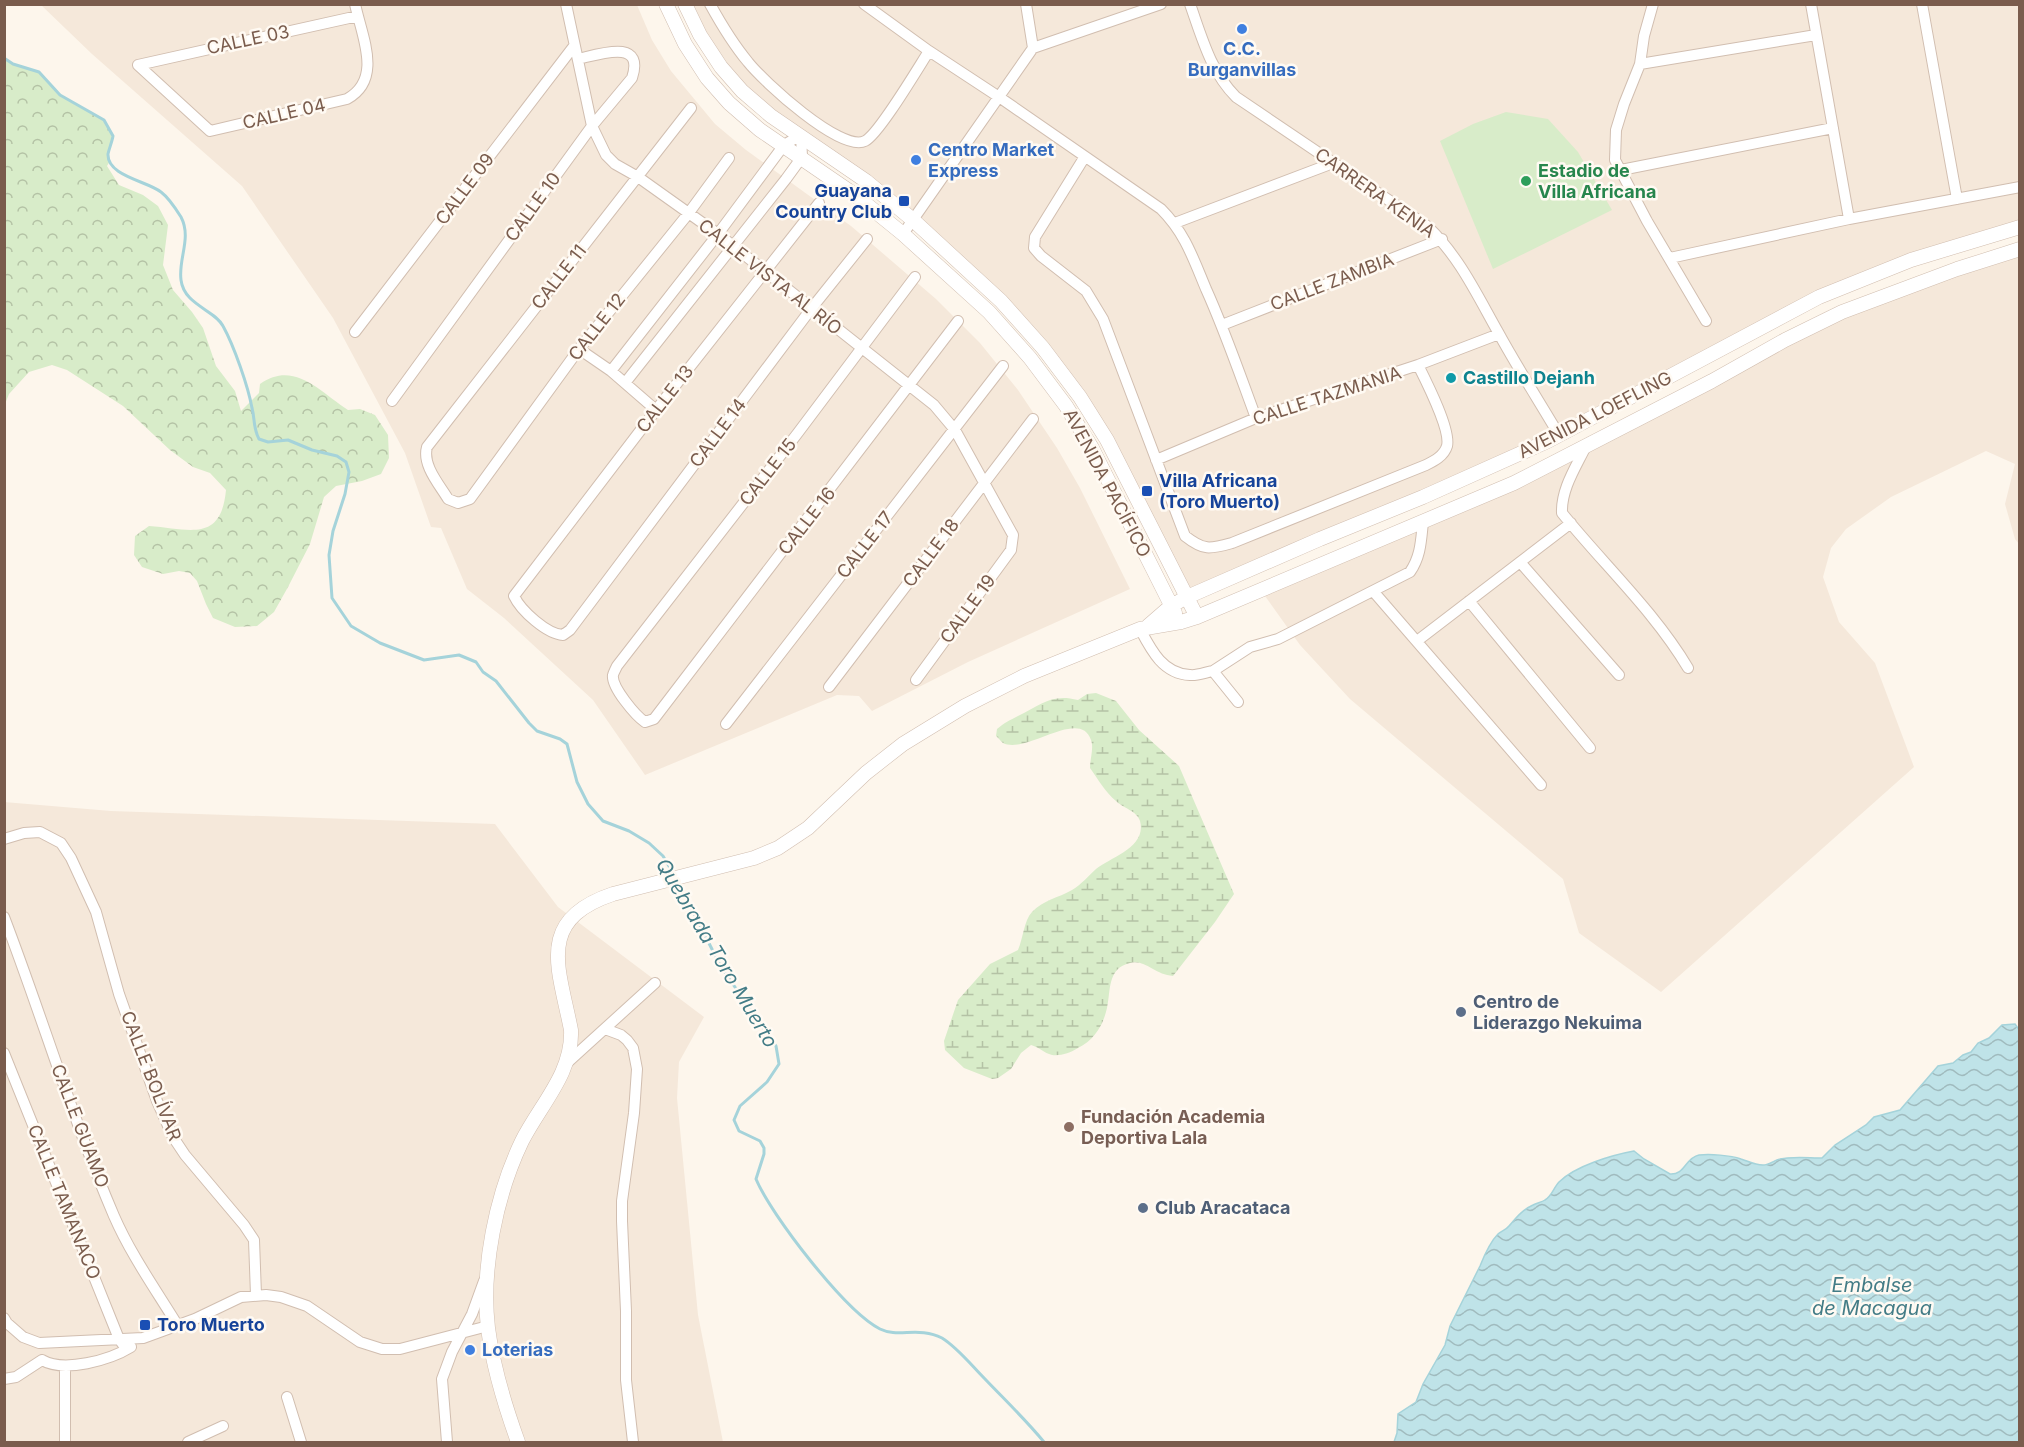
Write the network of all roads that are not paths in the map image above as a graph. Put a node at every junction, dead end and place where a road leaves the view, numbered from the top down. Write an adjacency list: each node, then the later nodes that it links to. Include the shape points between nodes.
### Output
1 (566, 4): 14 (street, CALLE VISTA AL RÍO)
2 (666, 4): 25 (street, AVENIDA PACÍFICO, via 707,78 760,130)
3 (685, 4): 24 (street, AVENIDA PACÍFICO, via 705,43 742,91)
4 (710, 4): 16 (street, via 748,63 799,111 843,140 865,141 877,130)
5 (864, 4): 16 (street)
6 (1026, 4): 15 (street)
7 (1161, 4): 15 (street)
8 (1190, 4): 29 (street, CARRERA KENIA, via 1213,68 1224,85)
9 (1653, 4): 18 (street)
10 (1811, 4): 13 (street)
11 (1922, 4): 33 (street)
12 (357, 10): 23 (street, CALLE 04, via 368,59 365,83 356,94); 23 (street, CALLE 03, via 138,64)
13 (1816, 35): 18 (street); 22 (street)
14 (574, 46): 17 (street, CALLE VISTA AL RÍO); 53 (street, CALLE 09)
15 (1033, 48): 19 (street)
16 (929, 51): 19 (street)
17 (578, 58): 21 (street, CALLE VISTA AL RÍO); 21 (street, CALLE 10, via 619,50 633,59 632,78)
18 (1640, 64): 30 (street, via 1616,130 1615,160)
19 (999, 97): 28 (street); 37 (street)
20 (691, 108): 31 (street, CALLE 11)
21 (592, 126): 31 (street, CALLE VISTA AL RÍO, via 606,155); 62 (street, CALLE 10)
22 (1833, 128): 30 (street); 36 (street)
23 (210, 131)
24 (801, 135): 25 (street); 26 (street); 37 (street, AVENIDA PACÍFICO)
25 (784, 145): 26 (street, AVENIDA PACÍFICO); 40 (street)
26 (802, 157): 41 (street, AVENIDA PACÍFICO); 44 (street)
27 (729, 158): 35 (street, CALLE 12)
28 (1084, 158): 38 (street, via 1161,209); 69 (street, via 1035,237 1034,248 1086,291 1096,306)
29 (1333, 163): 38 (street); 43 (street, CARRERA KENIA)
30 (1621, 170): 46 (street)
31 (638, 177): 35 (street, CALLE VISTA AL RÍO); 71 (street, CALLE 11, via 428,447 428,464 448,499 458,503)
32 (2019, 187): 33 (street)
33 (1957, 199): 36 (street)
34 (819, 203): 47 (street, CALLE 13)
35 (688, 214): 40 (street, CALLE VISTA AL RÍO); 56 (street, CALLE 12)
36 (1850, 219): 46 (street)
37 (913, 220): 41 (street); 78 (street, AVENIDA PACÍFICO, via 1001,301 1080,397 1134,491)
38 (1175, 223): 52 (street)
39 (2019, 227): 67 (street, AVENIDA LOEFLING, via 1911,260 1819,297)
40 (718, 234): 44 (street, CALLE VISTA AL RÍO); 59 (street)
41 (903, 234): 80 (street, AVENIDA PACÍFICO, via 989,312 1066,406 1114,488)
42 (867, 239): 49 (street, CALLE 14)
43 (1442, 239): 52 (street, CALLE ZAMBIA); 54 (street, CARRERA KENIA)
44 (734, 247): 47 (street, CALLE VISTA AL RÍO); 60 (street)
45 (2019, 249): 68 (street, AVENIDA LOEFLING, via 1842,312)
46 (1670, 258): 51 (street)
47 (765, 272): 49 (street, CALLE VISTA AL RÍO); 63 (street, CALLE 13)
48 (915, 277): 55 (street, CALLE 15)
49 (812, 309): 55 (street, CALLE VISTA AL RÍO); 77 (street, CALLE 14, via 570,630 563,635 554,634 521,609)
50 (958, 321): 61 (street, CALLE 16)
51 (1706, 321)
52 (1222, 325): 64 (street)
53 (355, 332)
54 (1499, 334): 57 (street, CALLE TAZMANIA); 67 (street, CARRERA KENIA)
55 (862, 348): 61 (street, CALLE VISTA AL RÍO); 91 (street, CALLE 15, via 617,666 614,684 638,718 645,722)
56 (579, 349): 59 (street); 71 (street, CALLE 12)
57 (1418, 365): 64 (street, CALLE TAZMANIA); 69 (street, via 1447,434 1446,447 1438,458 1232,543 1213,548 1197,546 1185,536)
58 (1003, 366): 66 (street, CALLE 17)
59 (611, 371): 60 (street)
60 (626, 383): 63 (street)
61 (910, 386): 66 (street, CALLE VISTA AL RÍO, via 934,405); 91 (street, CALLE 16)
62 (392, 401)
63 (656, 410): 77 (street, CALLE 13)
64 (1256, 418): 69 (street, CALLE TAZMANIA)
65 (1034, 419): 70 (street, CALLE 18)
66 (955, 430): 70 (street, CALLE VISTA AL RÍO); 92 (street, CALLE 17)
67 (1559, 435): 78 (street, AVENIDA LOEFLING)
68 (1586, 446): 72 (street, AVENIDA LOEFLING, via 1514,483); 73 (street, via 1562,502 1562,513)
69 (1156, 460)
70 (985, 482): 74 (street, CALLE VISTA AL RÍO); 89 (street, CALLE 18)
71 (470, 499)
72 (1423, 522): 76 (street, via 1420,551 1410,572); 81 (street, AVENIDA LOEFLING)
73 (1571, 523): 75 (street); 85 (street, via 1649,613)
74 (1013, 535): 88 (street, CALLE 19, via 1011,550)
75 (1520, 562): 79 (street); 87 (street)
76 (1373, 591): 84 (street); 86 (street, via 1278,639 1250,647)
77 (514, 596)
78 (1187, 597): 80 (street, AVENIDA LOEFLING); 81 (street, AVENIDA PACÍFICO)
79 (1469, 601): 84 (street); 93 (street)
80 (1171, 606): 82 (street, AVENIDA PACÍFICO); 83 (street, AVENIDA LOEFLING)
81 (1197, 617): 82 (street, AVENIDA LOEFLING)
82 (1181, 622): 83 (street, AVENIDA LOEFLING)
83 (1144, 627): 86 (street, via 1151,650 1164,666 1190,675); 100 (street, via 1012,682 916,735 873,767 808,828 778,848 754,858 613,894 578,911 564,927 557,953 571,1030)
84 (1417, 641): 94 (street)
85 (1688, 668)
86 (1214, 671): 90 (street)
87 (1619, 675)
88 (916, 680)
89 (829, 687)
90 (1238, 702)
91 (654, 719)
92 (726, 724)
93 (1590, 748)
94 (1541, 785)
95 (4, 839): 102 (street, CALLE BOLÍVAR, via 32,831 48,835 61,843 80,874 96,912 119,994 173,1137 252,1236)
96 (4, 917): 104 (street, CALLE GUAMO, via 114,1217)
97 (655, 982): 98 (street)
98 (605, 1029): 100 (street); 121 (street, via 627,1040 633,1048 637,1069 622,1202 626,1380)
99 (4, 1053): 108 (street, CALLE TAMANACO)
100 (568, 1062): 101 (street, via 511,1168)
101 (490, 1253): 105 (street); 106 (street, via 478,1300)
102 (256, 1295): 104 (street, via 234,1300); 106 (street, via 281,1297 307,1306 360,1342 382,1349 400,1349)
103 (5, 1321): 109 (street)
104 (178, 1326): 107 (street)
105 (488, 1326): 106 (street); 120 (street, via 503,1397)
106 (461, 1332): 119 (street, via 442,1380)
107 (143, 1338): 108 (street); 110 (street)
108 (119, 1339): 109 (street); 110 (street, CALLE TAMANACO)
109 (39, 1343): 111 (street)
110 (126, 1349): 112 (street)
111 (42, 1360): 112 (street); 113 (street, via 16,1377)
112 (65, 1366): 116 (street)
113 (4, 1379)
114 (287, 1397): 118 (street)
115 (223, 1426): 117 (street)
116 (65, 1443)
117 (188, 1443)
118 (301, 1443)
119 (447, 1443)
120 (518, 1443)
121 (633, 1443)

